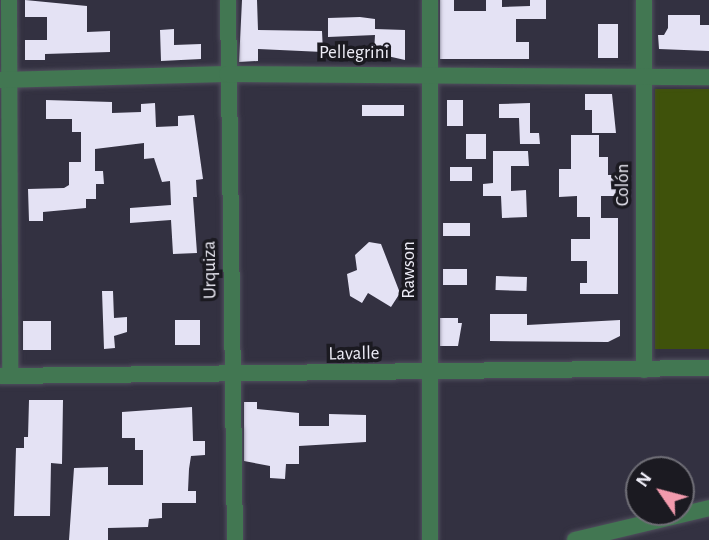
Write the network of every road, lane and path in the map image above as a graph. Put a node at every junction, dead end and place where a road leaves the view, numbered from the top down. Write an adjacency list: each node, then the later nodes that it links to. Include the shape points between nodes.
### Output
1 (9, 0): 9 (street)
2 (228, 0): 5 (street, Urquiza)
3 (430, 0): 6 (street, Rawson)
4 (644, 0): 7 (street, Colón)
5 (227, 74): 6 (street, Pellegrini); 9 (street, Pellegrini); 14 (street, Urquiza)
6 (430, 74): 7 (street, Pellegrini); 12 (street, Rawson)
7 (644, 77): 8 (street, Pellegrini); 11 (street, Colón)
8 (709, 77)
9 (5, 80): 13 (street)
10 (709, 368): 11 (street, Lavalle)
11 (644, 370): 12 (street, Lavalle)
12 (429, 374): 14 (street, Lavalle); 17 (street, Rawson)
13 (5, 376): 14 (street, Lavalle)
14 (233, 376): 16 (street, Urquiza)
15 (709, 508): 18 (street)
16 (234, 540)
17 (430, 540)
18 (575, 540)

